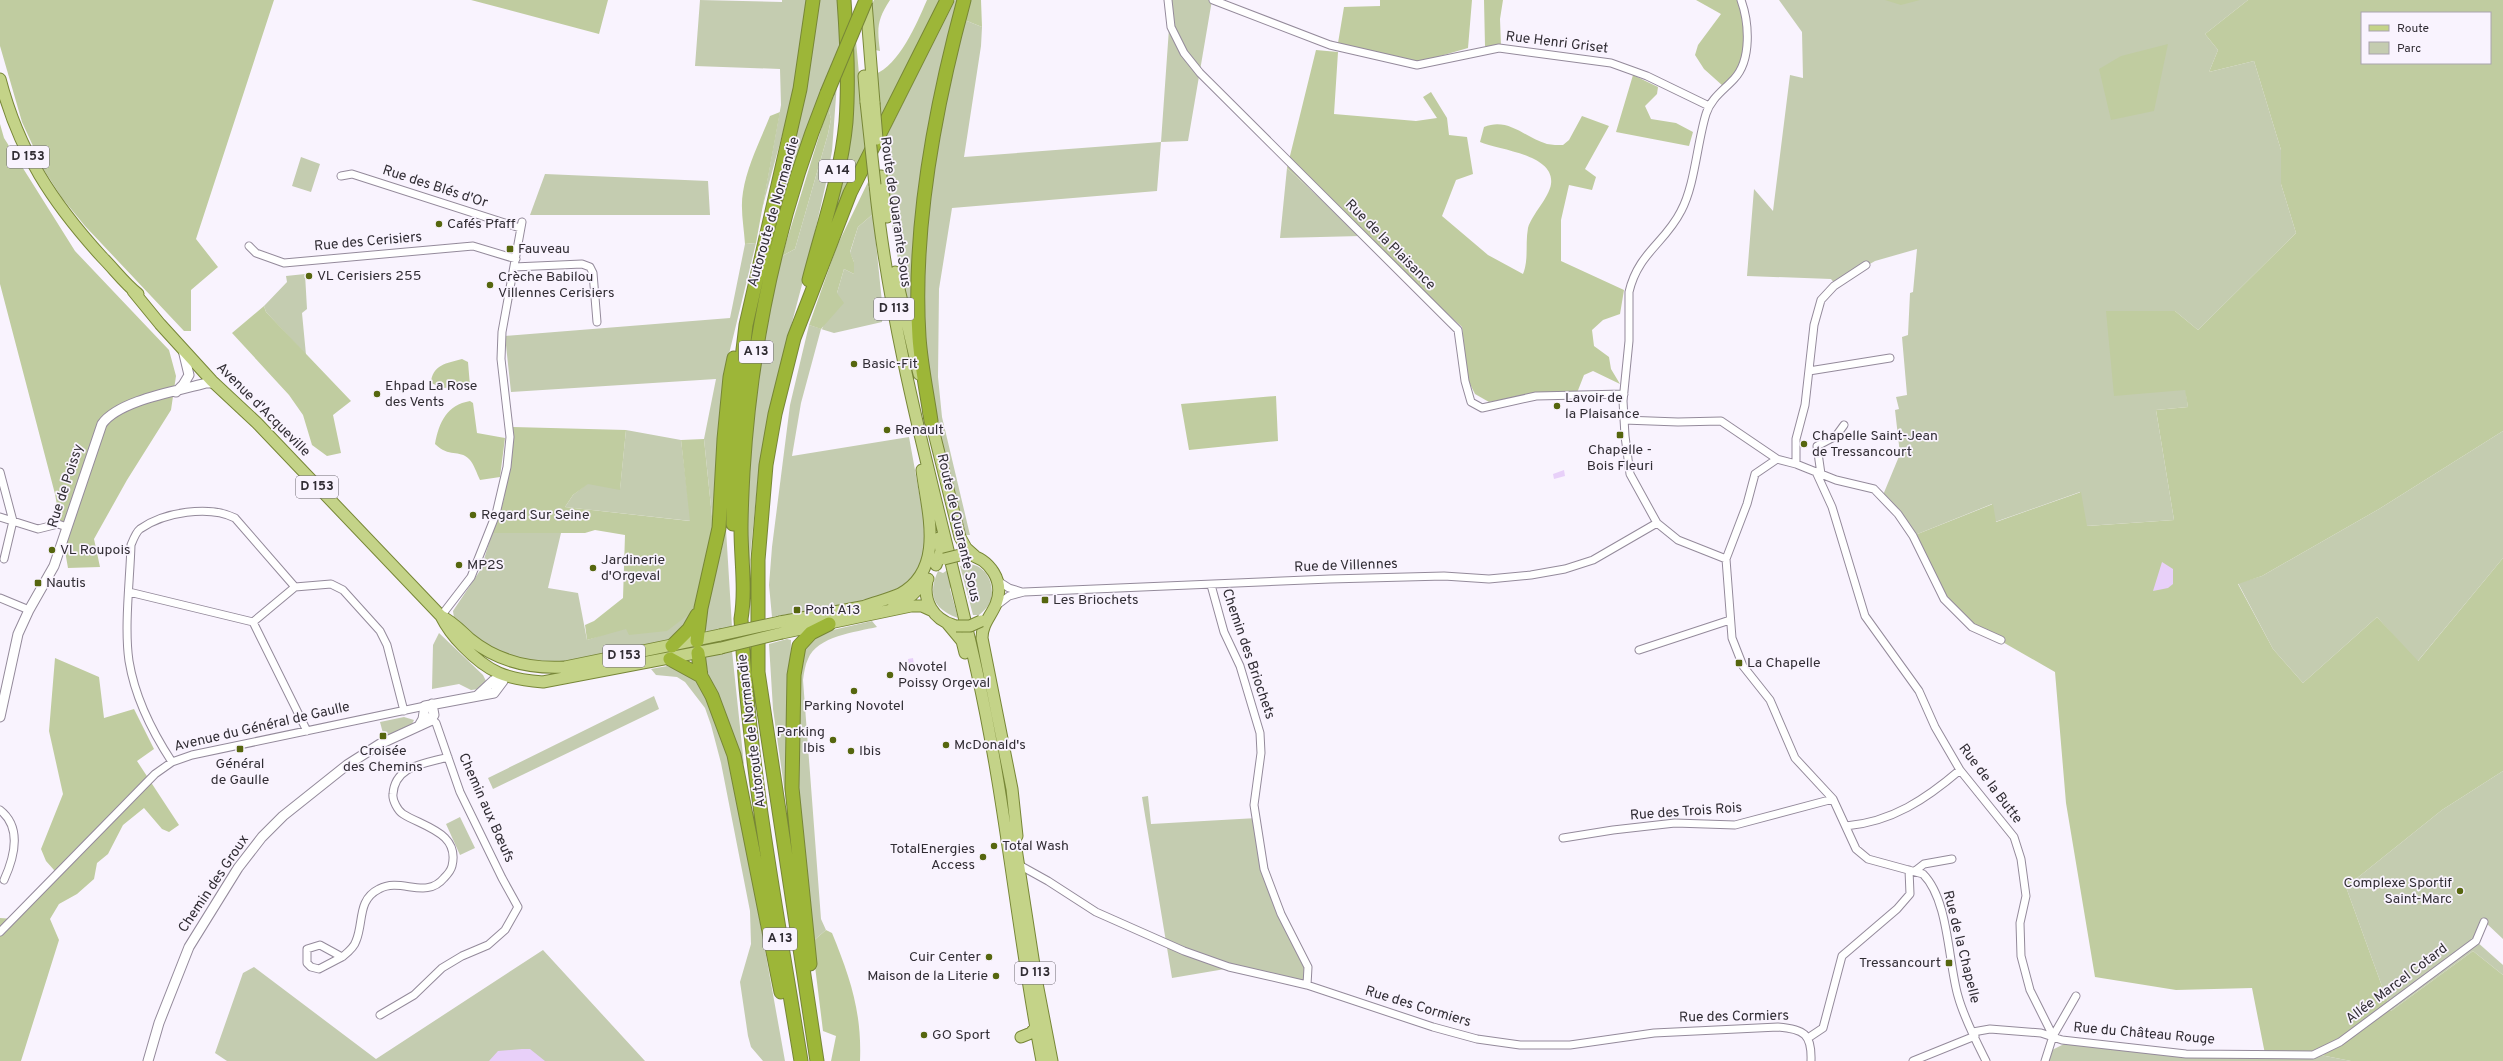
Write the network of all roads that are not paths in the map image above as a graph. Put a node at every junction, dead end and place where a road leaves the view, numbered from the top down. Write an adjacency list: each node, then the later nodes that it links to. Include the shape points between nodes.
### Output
1 (813, 0): 22 (highway, via 800,88)
2 (844, 0): 23 (highway, A 14, via 848,56 846,123 840,159)
3 (859, 0): 11 (main road, Route de Quarante Sous / D 113)
4 (866, 0): 11 (main road, Route de Quarante Sous / D 113); 63 (highway, Autoroute de Normandie / A 13, bridge, via 827,93 798,174 773,265 758,339 743,472 741,529 744,602)
5 (947, 0): 23 (highway, Autoroute de Normandie / A 13, via 850,193)
6 (964, 0): 34 (highway, via 939,106 924,209 919,336)
7 (1168, 0): 32 (street, Rue de la Plaisance, via 1171,27 1184,52 1200,73 1238,114 1458,330 1465,381 1471,402 1482,408 1536,396)
8 (1213, 0): 12 (street, Rue Henri Griset, via 1330,45 1417,65 1499,48 1611,63 1647,76)
9 (1741, 0): 12 (street, via 1746,13 1747,40 1742,67)
10 (0, 80): 20 (main road, D 153, via 16,131 39,177 71,221)
11 (870, 103): 14 (main road, Route de Quarante Sous / D 113, bridge); 17 (main road, Route de Quarante Sous / D 113, bridge)
12 (1709, 106): 32 (street, via 1682,210 1642,260 1631,282)
13 (341, 176): 16 (street, Rue des Blés d'Or, via 352,174 521,225)
14 (876, 198): 39 (main road, via 888,308); 92 (main road, Route de Quarante Sous / D 113, via 903,353 977,672 999,780)
15 (249, 246): 16 (street, Rue des Cerisiers, via 256,253 284,262 473,246)
16 (516, 259): 19 (street)
17 (893, 265): 34 (main road, via 910,344); 89 (main road, Route de Quarante Sous / D 113, via 908,352 982,672)
18 (1866, 266): 27 (street, via 1834,286 1821,300 1814,325)
19 (514, 267): 21 (street, via 582,264 590,267 593,273); 62 (street, via 501,348 510,437 507,467 496,514 471,577)
20 (133, 291): 24 (main road, Avenue d'Acqueville / D 153); 26 (main road, D 153, via 151,305)
21 (597, 322)
22 (746, 325): 58 (highway, via 739,339 730,377 720,528); 63 (highway, via 733,460 736,603)
23 (794, 338): 100 (highway, Autoroute de Normandie / A 13, via 775,414 766,465 760,531 758,672)
24 (183, 349): 26 (main road, Avenue d'Acqueville / D 153); 28 (street)
25 (1890, 358): 27 (street)
26 (204, 364): 28 (street); 29 (main road, Avenue d'Acqueville / D 153); 30 (street, via 200,378); 35 (main road, D 153, via 241,401)
27 (1809, 371): 38 (street, via 1805,405 1796,439)
28 (189, 375): 31 (street, via 184,385)
29 (215, 383): 30 (street, Rue de Poissy); 35 (main road, Avenue d'Acqueville / D 153)
30 (192, 388): 31 (street, Rue de Poissy)
31 (176, 392): 45 (street, Rue de Poissy, via 126,407 106,419 95,440)
32 (1624, 394): 33 (street)
33 (1624, 420): 37 (street, via 1721,421); 44 (street, via 1630,474)
34 (931, 421): 46 (main road, via 960,537)
35 (257, 423): 62 (main road, Avenue d'Acqueville / D 153)
36 (1844, 425): 41 (street, Rue de la Butte, via 1836,436 1817,446)
37 (1776, 459): 38 (street); 48 (street, Rue de la Chapelle, via 1755,474 1747,504)
38 (1796, 464): 41 (street)
39 (922, 470): 49 (main road, via 940,544); 57 (main road, via 931,540 925,566 917,579 905,590)
40 (0, 472): 43 (street)
41 (1819, 473): 69 (street, via 1874,490 1898,514 1909,531 1944,599 1972,627); 83 (street, Rue de la Butte, via 1865,616 1919,691 1935,727)
42 (0, 517): 43 (street)
43 (12, 520): 45 (street, via 38,529 58,524); 47 (street)
44 (1657, 523): 48 (street, via 1678,540); 52 (street, Rue de Villennes, via 1593,560 1532,576 1330,579)
45 (67, 527): 59 (street, Rue de Poissy, via 54,566)
46 (969, 555): 49 (main road, bridge); 51 (main road, via 990,566)
47 (4, 559)
48 (1726, 559): 64 (street, Rue de la Chapelle)
49 (940, 562): 50 (main road)
50 (928, 579): 57 (main road, D 153, via 920,590 906,599); 61 (main road, via 926,594)
51 (998, 581): 55 (street, Rue de Villennes, via 1013,590); 60 (main road, via 999,593)
52 (1211, 585): 55 (street, Rue de Villennes); 98 (street, Chemin des Briochets, via 1222,626 1240,666 1260,733 1261,753 1254,805 1264,869 1279,909 1308,966)
53 (295, 587): 54 (street, via 235,518 223,512 190,512 160,518 138,530 131,545); 65 (street); 78 (street, via 331,584 343,590 380,631 387,645)
54 (129, 592): 65 (street); 82 (street, via 128,654 134,682 151,729)
55 (1024, 592): 60 (street, Rue de Villennes, via 1010,596)
56 (0, 598): 59 (street)
57 (865, 606): 68 (main road, D 153)
58 (701, 608): 70 (highway); 72 (highway)
59 (29, 610): 79 (street, Rue de Poissy, via 15,644)
60 (993, 610): 67 (main road, bridge, via 981,621 969,626); 89 (main road, via 983,628 982,643 1012,789)
61 (933, 611): 66 (main road, D 153, via 922,606 911,606); 67 (main road)
62 (441, 616): 73 (main road, D 153); 75 (main road, D 153, via 447,628 477,660)
63 (741, 619): 110 (highway, Autoroute de Normandie / A 13, via 744,673 760,817)
64 (1730, 620): 71 (street); 84 (street, Rue de la Chapelle, via 1732,638 1743,666 1770,700 1794,758)
65 (253, 622): 80 (street)
66 (829, 624): 68 (main road, D 153); 100 (highway, via 811,633 799,646 794,675 792,788 812,983)
67 (952, 624): 92 (main road, via 964,646)
68 (781, 628): 70 (main road, D 153, bridge, via 721,648); 70 (main road, D 153, bridge, via 720,635)
69 (2001, 640)
70 (698, 647): 72 (main road, D 153); 76 (highway)
71 (1639, 650)
72 (671, 652): 74 (main road, D 153); 75 (main road, D 153, via 543,682); 76 (highway)
73 (503, 660): 74 (main road, D 153); 75 (main road)
74 (550, 668): 75 (main road, D 153, via 539,672 512,668)
75 (502, 676): 77 (street, Avenue du Général de Gaulle, via 493,680 478,695)
76 (701, 676): 109 (highway, via 715,703 734,756)
77 (426, 710): 78 (street, Avenue du Général de Gaulle); 81 (street, Chemin aux Bœufs); 108 (street, Chemin des Groux, via 419,726 380,744 348,765 283,816 262,837 238,868 189,947 159,1023)
78 (404, 711): 80 (street, Avenue du Général de Gaulle)
79 (0, 717)
80 (307, 731): 82 (street, Avenue du Général de Gaulle)
81 (448, 758): 97 (street, via 401,773 394,782 392,798 402,813 438,830 446,838 452,850 452,867 439,885 431,888 424,890 384,886 375,891 365,900 357,941); 101 (street, Chemin aux Bœufs, via 460,792 518,906 505,930 488,945 442,968 414,995)
82 (172, 762): 96 (street, Avenue du Général de Gaulle, via 155,774)
83 (1960, 770): 86 (street, via 1916,804 1868,824); 104 (street, Rue de la Butte, via 2014,837 2022,859 2026,896 2020,923 2021,956 2030,990)
84 (1833, 799): 86 (street, Rue de la Chapelle); 87 (street, Rue des Trois Rois, via 1735,824 1675,823)
85 (0, 810): 93 (street, via 10,824 15,847 12,864)
86 (1846, 826): 90 (street, Rue de la Chapelle, via 1852,843 1862,855 1875,862)
87 (1563, 838)
88 (1952, 859): 90 (street, via 1924,864)
89 (1021, 866): 91 (street, Rue des Cormiers); 94 (main road, Route de Quarante Sous / D 113)
90 (1912, 871): 103 (street, Rue de la Chapelle, via 1923,874 1930,881 1936,895 1951,949 1958,997); 106 (street, via 1910,894 1898,909 1842,956 1823,1028)
91 (1035, 873): 94 (street, via 1026,878); 98 (street, Rue des Cormiers, via 1096,912 1184,951 1229,967)
92 (1013, 877): 102 (main road, Route de Quarante Sous / D 113)
93 (4, 880)
94 (1023, 884): 113 (main road, Route de Quarante Sous / D 113, via 1036,978)
95 (2484, 922): 107 (street, Allée Marcel Cotard, via 2476,941 2340,1042)
96 (0, 932)
97 (342, 957): 97 (street, via 320,945 307,949 307,962 311,967 319,969)
98 (1307, 985): 106 (street, Rue des Cormiers, via 1433,1027 1477,1039 1520,1045 1570,1045 1665,1032 1778,1027 1795,1028)
99 (2076, 996): 104 (street)
100 (806, 997): 111 (highway, Autoroute de Normandie / A 13)
101 (380, 1015)
102 (1036, 1027): 105 (main road, via 1032,1033); 112 (main road, Route de Quarante Sous / D 113)
103 (1974, 1034): 104 (street, Rue du Château Rouge, via 1990,1029); 115 (street); 116 (street, Rue de la Chapelle)
104 (2053, 1036): 107 (street, Rue du Château Rouge, via 2062,1040 2186,1054); 117 (street)
105 (1021, 1037)
106 (1808, 1038): 114 (street, via 1812,1045)
107 (2313, 1055)
108 (148, 1061)
109 (794, 1061)
110 (800, 1061)
111 (817, 1061)
112 (1042, 1061)
113 (1052, 1061)
114 (1811, 1061)
115 (1913, 1061)
116 (1986, 1061)
117 (2044, 1061)

